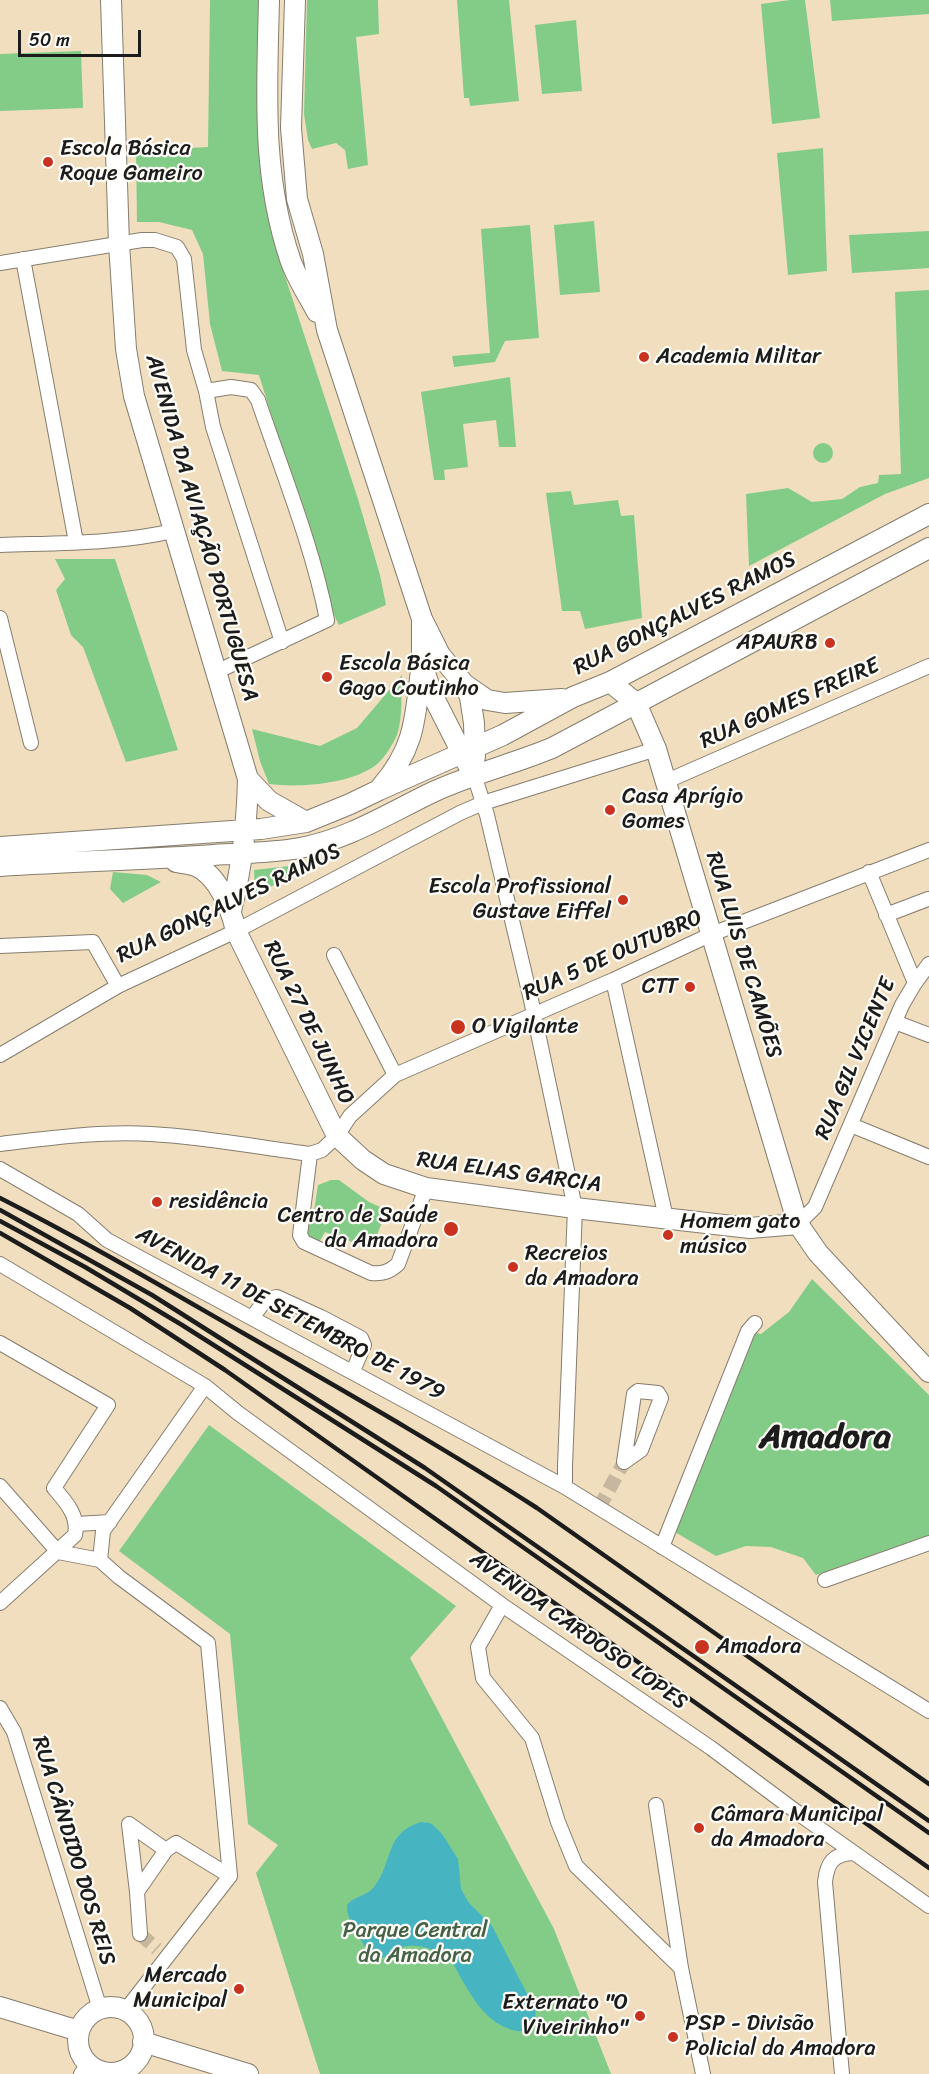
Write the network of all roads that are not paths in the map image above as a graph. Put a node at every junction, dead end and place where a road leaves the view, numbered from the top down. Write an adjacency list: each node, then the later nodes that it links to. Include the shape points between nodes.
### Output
1 (111, 0): 6 (main road, AVENIDA DA AVIAÇÃO PORTUGUESA)
2 (269, 0): 5 (main road, via 266,125)
3 (295, 0): 4 (main road, via 291,128)
4 (296, 180): 5 (main road); 9 (main road)
5 (271, 183): 9 (main road, via 290,260)
6 (119, 244): 7 (street); 10 (street, via 155,240 177,248 184,259 194,350); 12 (main road, AVENIDA DA AVIAÇÃO PORTUGUESA, via 126,349 134,396)
7 (23, 259): 8 (street); 13 (street)
8 (0, 263)
9 (327, 330): 17 (main road)
10 (206, 391): 18 (street, via 213,427); 18 (street, via 231,387 251,390 258,400 310,556 327,620)
11 (929, 514): 22 (main road, RUA GONÇALVES RAMOS)
12 (173, 531): 13 (street); 21 (main road, AVENIDA DA AVIAÇÃO PORTUGUESA)
13 (76, 542): 14 (street)
14 (0, 545)
15 (929, 548): 25 (main road)
16 (0, 618): 26 (street)
17 (422, 619): 19 (main road); 23 (main road, via 450,670)
18 (282, 642): 21 (street)
19 (422, 664): 28 (main road, via 432,694); 32 (main road, via 410,742)
20 (929, 666): 31 (street, RUA GOMES FREIRE)
21 (216, 672): 30 (main road, AVENIDA DA AVIAÇÃO PORTUGUESA)
22 (610, 682): 24 (main road, RUA GONÇALVES RAMOS); 25 (main road)
23 (464, 684): 24 (main road, via 487,700 505,704); 28 (main road, via 473,708)
24 (573, 698): 28 (main road, RUA GONÇALVES RAMOS)
25 (636, 703): 27 (main road, RUA LUIS DE CAMÕES); 29 (main road, via 552,748)
26 (31, 743)
27 (656, 749): 31 (main road, RUA LUIS DE CAMÕES); 33 (street, RUA GONÇALVES RAMOS)
28 (468, 750): 29 (main road); 32 (main road, RUA GONÇALVES RAMOS)
29 (474, 775): 33 (street); 38 (main road, via 339,839 301,848)
30 (248, 779): 34 (main road, AVENIDA DA AVIAÇÃO PORTUGUESA, via 269,801); 35 (main road, AVENIDA DA AVIAÇÃO PORTUGUESA)
31 (667, 781): 46 (main road, RUA LUIS DE CAMÕES)
32 (379, 790): 34 (main road, RUA GONÇALVES RAMOS)
33 (483, 803): 45 (street, RUA GONÇALVES RAMOS); 53 (street)
34 (306, 822): 35 (main road, RUA GONÇALVES RAMOS)
35 (246, 830): 36 (main road, RUA GONÇALVES RAMOS); 38 (main road, AVENIDA DA AVIAÇÃO PORTUGUESA)
36 (0, 847)
37 (929, 850): 41 (street, RUA 5 DE OUTUBRO)
38 (244, 853): 39 (main road); 43 (main road, AVENIDA DA AVIAÇÃO PORTUGUESA)
39 (156, 859): 40 (main road); 43 (main road, via 197,866 210,877)
40 (0, 866)
41 (868, 872): 44 (street, RUA GIL VICENTE); 46 (street, RUA 5 DE OUTUBRO)
42 (928, 898): 44 (street)
43 (231, 910): 45 (main road, RUA 27 DE JUNHO)
44 (886, 915): 51 (street, RUA GIL VICENTE)
45 (236, 931): 52 (street, RUA GONÇALVES RAMOS); 59 (main road, RUA 27 DE JUNHO)
46 (712, 934): 50 (street, RUA 5 DE OUTUBRO); 67 (main road, RUA LUIS DE CAMÕES)
47 (0, 946): 52 (street, via 93,942)
48 (334, 955): 57 (street)
49 (929, 964): 51 (street)
50 (614, 980): 53 (street, RUA 5 DE OUTUBRO); 66 (street)
51 (915, 983): 54 (street, RUA GIL VICENTE)
52 (118, 986): 56 (street, RUA GONÇALVES RAMOS)
53 (534, 1013): 57 (street, RUA 5 DE OUTUBRO); 65 (street)
54 (895, 1022): 55 (street); 58 (street, RUA GIL VICENTE)
55 (929, 1035)
56 (0, 1055)
57 (395, 1075): 59 (street, RUA 5 DE OUTUBRO, via 351,1116)
58 (851, 1125): 62 (street); 67 (street, RUA GIL VICENTE, via 815,1207)
59 (337, 1136): 61 (street, via 322,1150); 64 (main road, RUA ELIAS GARCIA, via 384,1174)
60 (0, 1144): 61 (street, via 150,1134)
61 (310, 1154): 64 (street, via 300,1236 304,1242 371,1273 391,1271 398,1264)
62 (929, 1157)
63 (0, 1169): 69 (street, AVENIDA 11 DE SETEMBRO DE 1979, via 78,1214 107,1240)
64 (426, 1188): 65 (main road, RUA ELIAS GARCIA)
65 (575, 1208): 66 (main road, RUA ELIAS GARCIA); 77 (street)
66 (666, 1218): 67 (main road, RUA ELIAS GARCIA, via 750,1228)
67 (798, 1224): 73 (main road, via 818,1253)
68 (0, 1264): 74 (street, AVENIDA CARDOSO LOPES)
69 (252, 1318): 72 (street, AVENIDA 11 DE SETEMBRO DE 1979); 72 (street, via 266,1299 277,1297 321,1317 361,1338 364,1345)
70 (755, 1323): 81 (street, via 748,1331)
71 (0, 1343): 79 (street, via 108,1405 54,1488)
72 (353, 1371): 77 (street, AVENIDA 11 DE SETEMBRO DE 1979)
73 (929, 1372)
74 (205, 1386): 78 (street); 86 (street, AVENIDA CARDOSO LOPES)
75 (624, 1462): 75 (street, via 640,1450 661,1398 658,1394 634,1394)
76 (0, 1486): 82 (street)
77 (566, 1487): 81 (street, AVENIDA 11 DE SETEMBRO DE 1979)
78 (110, 1522): 79 (street); 83 (street, via 103,1531)
79 (77, 1524): 82 (street, via 75,1535)
80 (929, 1543): 84 (street)
81 (662, 1547): 88 (street, AVENIDA 11 DE SETEMBRO DE 1979)
82 (58, 1552): 83 (street); 85 (street)
83 (100, 1560): 92 (street, via 208,1643)
84 (825, 1580)
85 (0, 1603)
86 (502, 1605): 91 (street, AVENIDA CARDOSO LOPES, via 711,1748); 96 (street, via 478,1647 483,1678 532,1738 576,1866)
87 (0, 1708): 98 (street, RUA CÂNDIDO DOS REIS, via 14,1732)
88 (929, 1711)
89 (656, 1805): 96 (street)
90 (166, 1850): 92 (street, via 176,1843); 93 (street); 93 (street, via 129,1824)
91 (853, 1853): 94 (street, AVENIDA CARDOSO LOPES); 106 (street, via 831,1860 825,1882)
92 (230, 1876): 99 (street, via 161,1953)
93 (137, 1892): 95 (street)
94 (929, 1906)
95 (140, 1934)
96 (681, 1968): 105 (street)
97 (0, 2007): 100 (main road)
98 (100, 2009): 99 (main road); 100 (main road, via 84,2021)
99 (125, 2011): 101 (main road, via 139,2024)
100 (79, 2031): 102 (main road)
101 (143, 2042): 103 (main road, via 137,2060); 104 (main road)
102 (84, 2069): 103 (main road)
103 (121, 2073)
104 (248, 2074)
105 (703, 2074)
106 (842, 2074)

